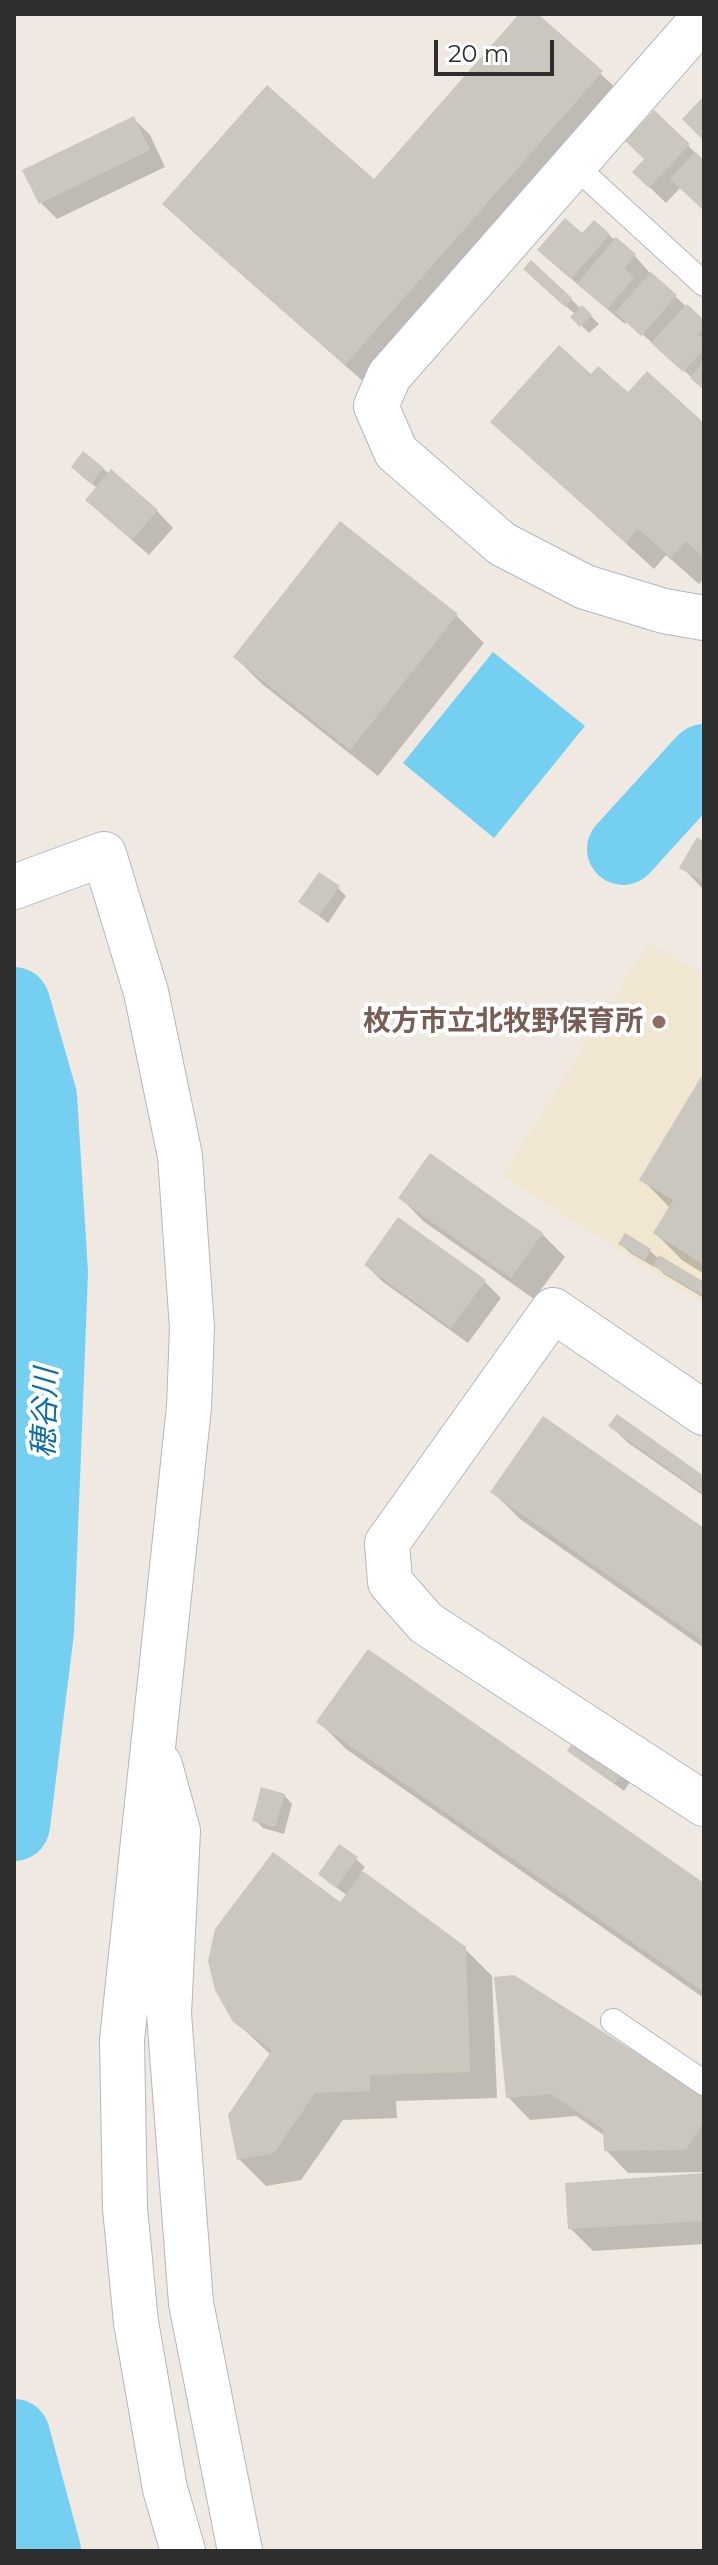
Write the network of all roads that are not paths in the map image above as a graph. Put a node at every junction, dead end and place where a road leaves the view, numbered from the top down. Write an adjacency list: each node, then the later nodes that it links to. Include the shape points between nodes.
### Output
1 (704, 17): 2 (street)
2 (574, 165): 3 (lane); 4 (street, via 389,376 376,406 396,452 502,544 585,587)
3 (704, 284)
4 (704, 618)
5 (14, 887): 7 (street, via 104,854 146,992 180,1156 192,1328 189,1407)
6 (704, 1413): 8 (street, via 553,1310 387,1543 390,1582 426,1623)
7 (153, 1744): 11 (street, via 122,2040 125,2208 136,2322 165,2489); 12 (street, via 178,1831 169,2014 191,2303)
8 (704, 1804)
9 (613, 2021): 10 (lane)
10 (704, 2083)
11 (183, 2551)
12 (240, 2551)

